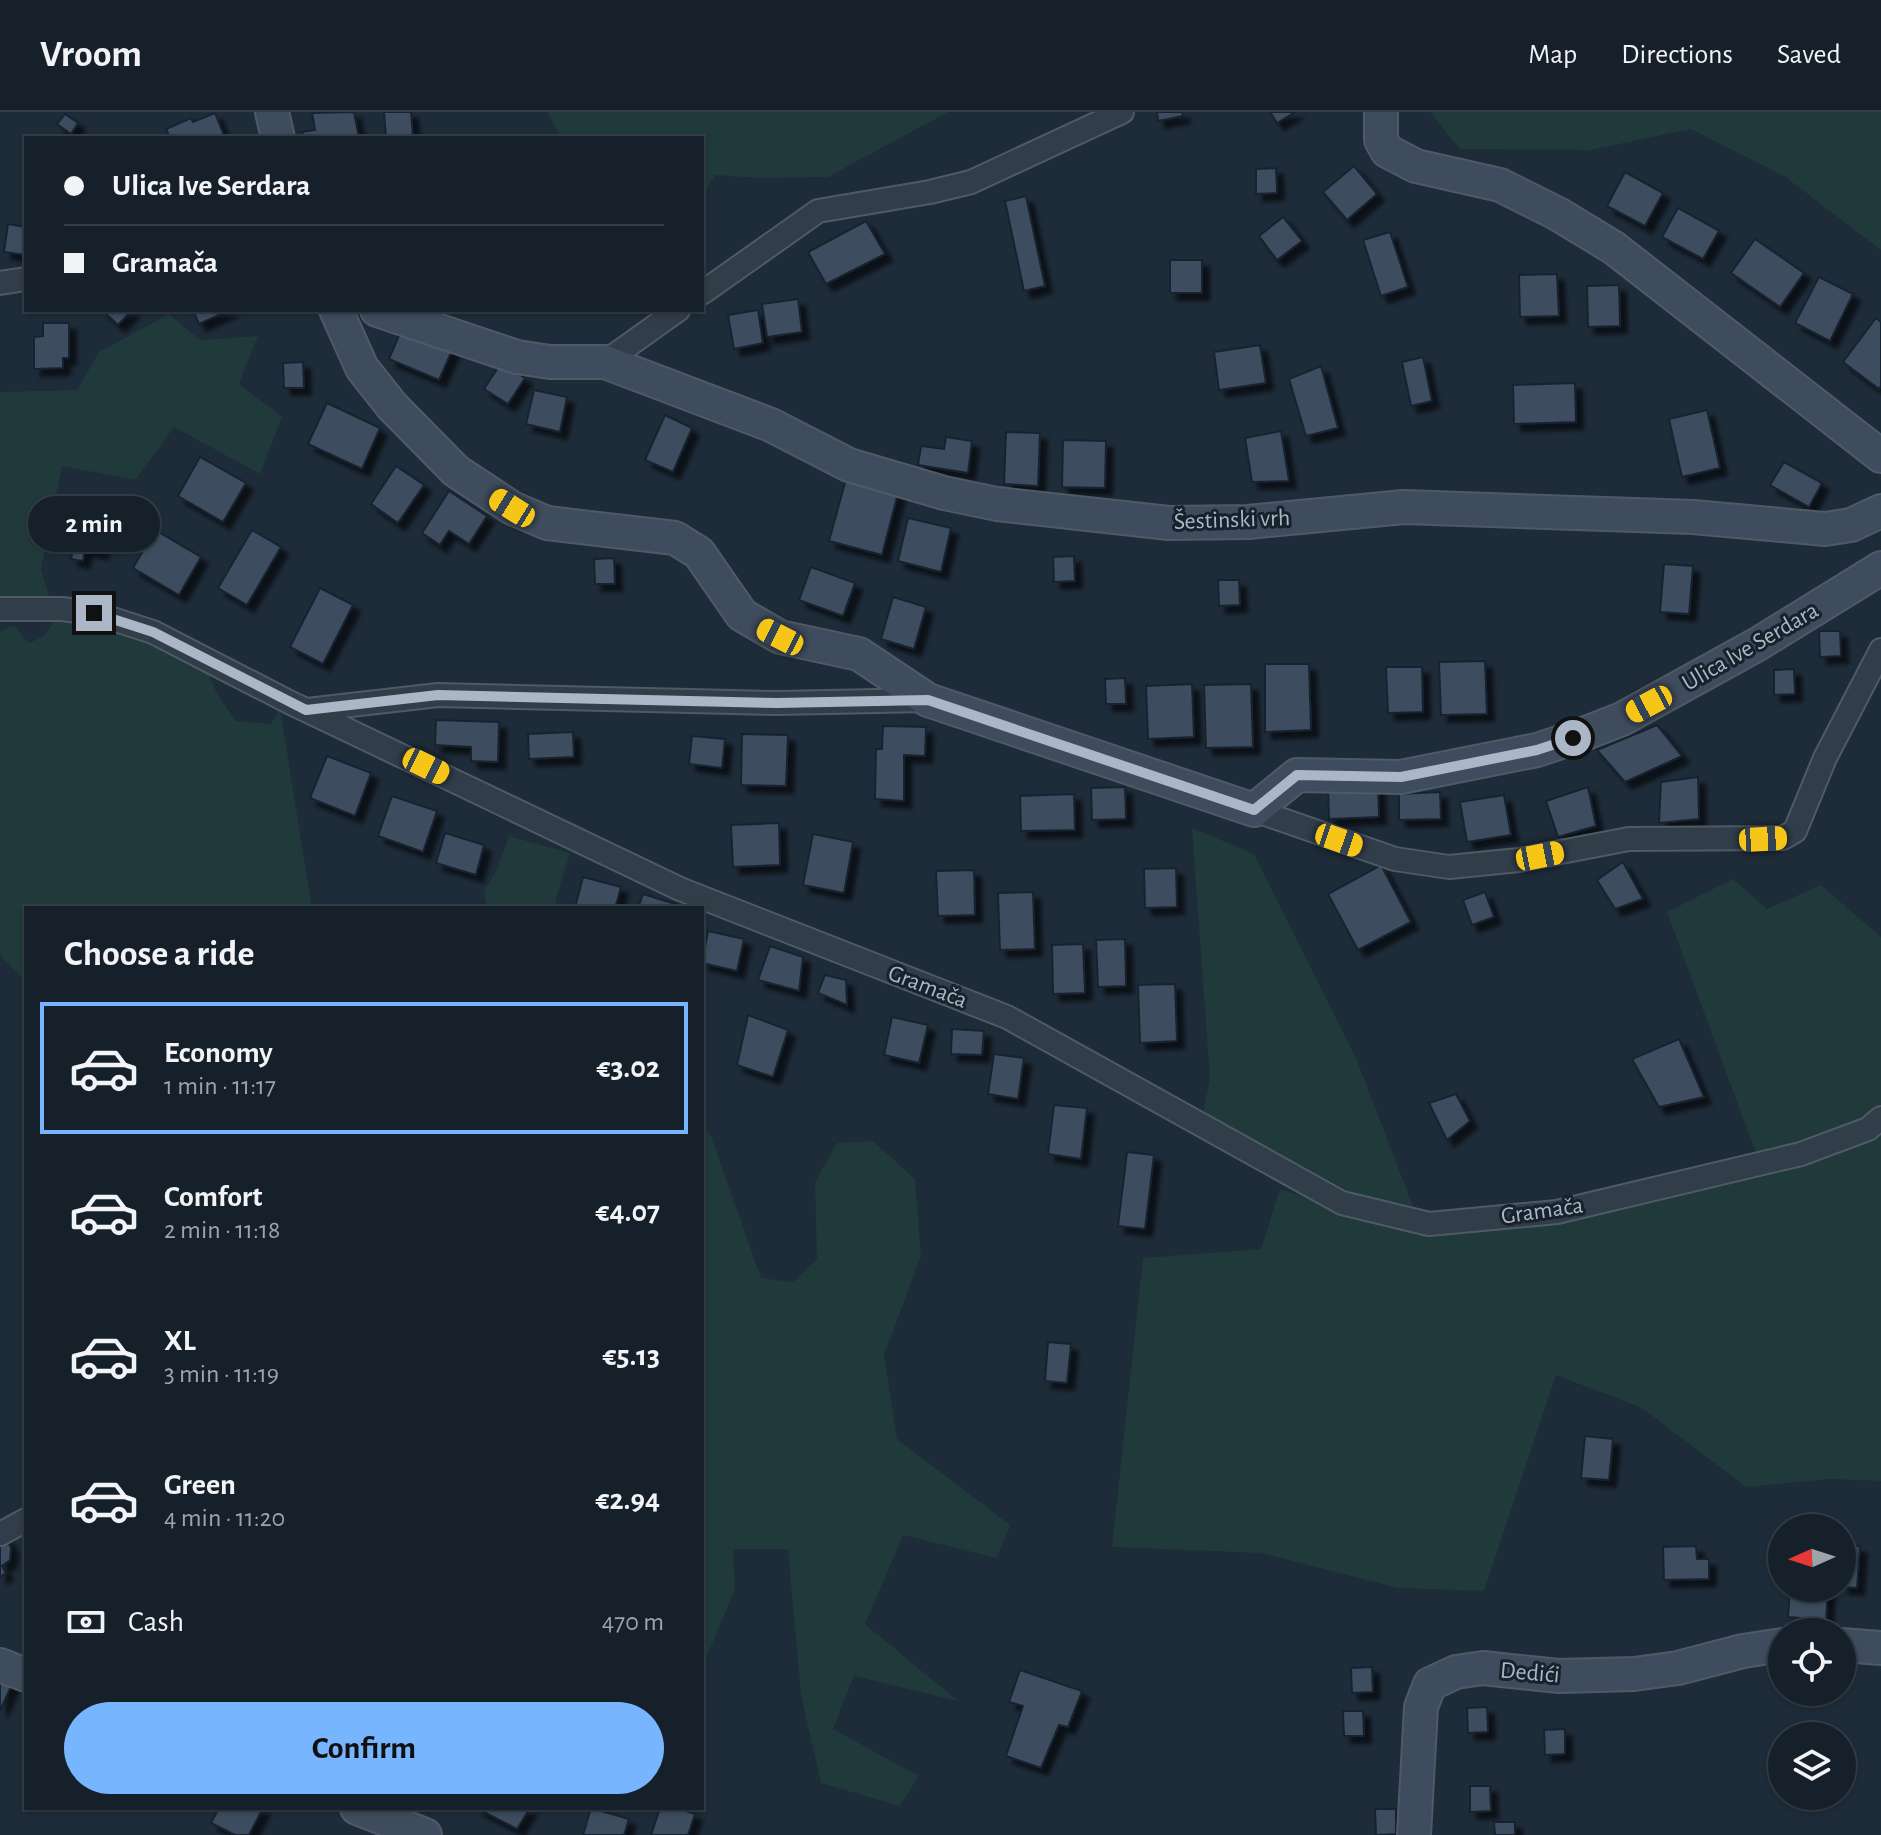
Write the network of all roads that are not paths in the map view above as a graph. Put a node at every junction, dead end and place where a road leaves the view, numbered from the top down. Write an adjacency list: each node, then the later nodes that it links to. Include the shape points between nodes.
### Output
1 (272, 112): 4 (street)
2 (1122, 112): 7 (street, via 971,182 818,211)
3 (1381, 112): 12 (street, via 1381,140 1387,151 1416,166 1500,185 1614,248)
4 (278, 136)
5 (24, 279): 6 (street)
6 (0, 283)
7 (704, 292)
8 (337, 312): 17 (street, via 362,368 392,406 456,471 488,494 547,523 675,538 699,553 742,615 756,625 780,637 859,654)
9 (383, 312): 11 (street, Šestinski vrh, via 517,357)
10 (675, 312): 11 (street)
11 (605, 362): 13 (street, Šestinski vrh, via 771,425 849,465 997,504 1169,523 1248,522 1404,507 1693,517 1825,529 1851,525)
12 (1881, 456)
13 (1881, 511)
14 (1881, 568): 19 (street, Ulica Ive Serdara, via 1622,719 1537,750 1401,777 1297,775)
15 (0, 609): 18 (street, Gramača, via 77,610 130,623)
16 (1881, 650): 19 (street, via 1825,758 1795,831 1783,838 1629,839 1449,867 1395,859)
17 (928, 700): 18 (street, via 777,703 438,695); 19 (street)
18 (306, 710): 20 (street, Gramača, via 680,889 1007,1017 1342,1203 1429,1224 1557,1212 1801,1154)
19 (1254, 810)
20 (1877, 1125)
21 (24, 1521): 22 (street)
22 (0, 1534)
23 (1856, 1646): 25 (street)
24 (1768, 1647): 30 (street, Dedići, via 1634,1674 1559,1676 1483,1668 1430,1684 1421,1707)
25 (1881, 1648)
26 (0, 1665): 27 (street)
27 (24, 1674)
28 (362, 1810): 29 (street)
29 (425, 1835)
30 (1414, 1835)

